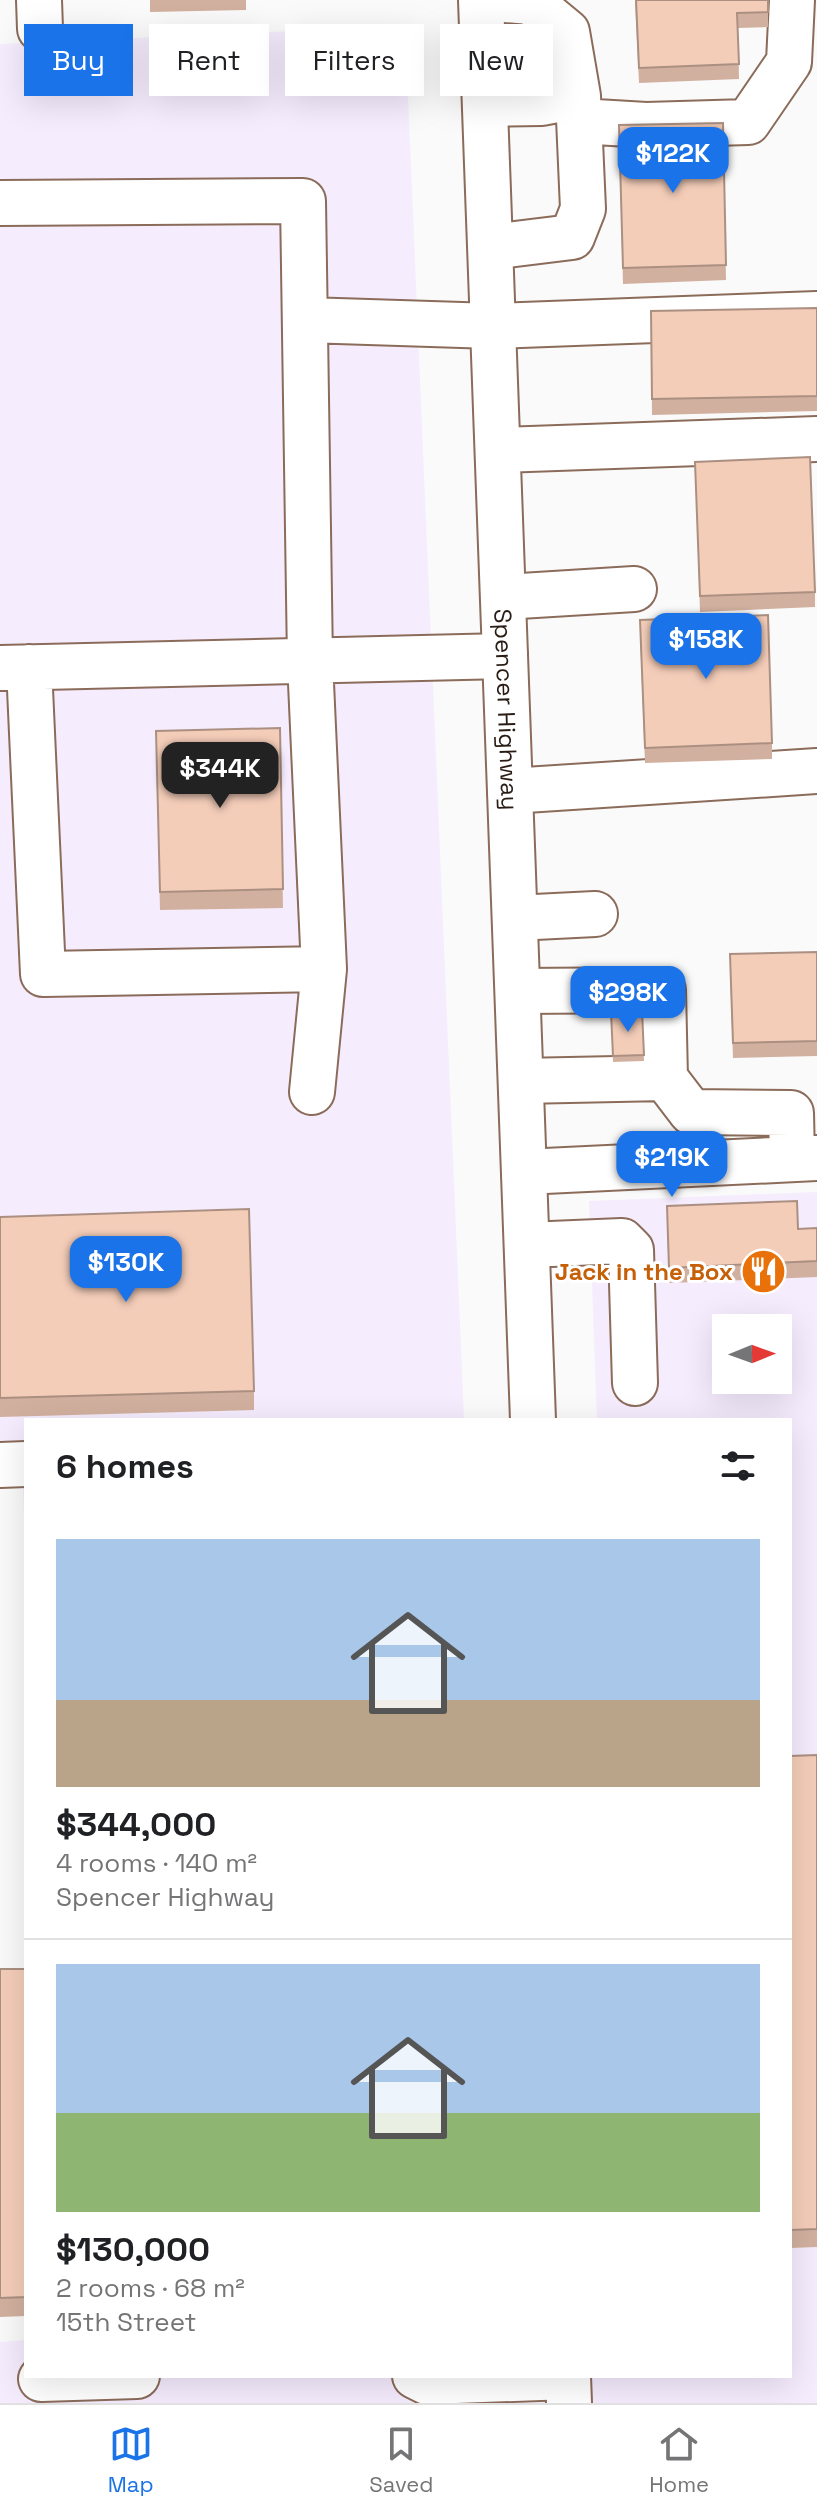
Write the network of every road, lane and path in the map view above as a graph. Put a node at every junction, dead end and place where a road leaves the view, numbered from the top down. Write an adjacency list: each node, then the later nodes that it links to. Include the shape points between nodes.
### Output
1 (481, 0): 4 (main road, Spencer Highway)
2 (505, 0): 5 (main road, via 531,2 567,32)
3 (792, 0): 5 (main road, via 789,62 748,122 646,125)
4 (485, 104): 5 (main road); 7 (main road, Spencer Highway)
5 (579, 108): 7 (main road, via 583,209 572,237)
6 (0, 203): 9 (main road, via 303,201)
7 (491, 247): 10 (main road, Spencer Highway)
8 (817, 314): 10 (main road)
9 (306, 320): 10 (main road); 16 (main road)
10 (493, 326): 12 (main road, Spencer Highway)
11 (817, 439): 12 (main road)
12 (498, 450): 14 (main road, Spencer Highway)
13 (634, 589): 14 (main road)
14 (503, 597): 15 (main road, Spencer Highway)
15 (505, 656): 16 (main road); 19 (main road, Spencer Highway)
16 (310, 661): 17 (main road); 22 (main road)
17 (14, 668): 22 (main road, via 43,974)
18 (817, 771): 19 (main road)
19 (510, 791): 21 (main road, Spencer Highway)
20 (595, 914): 21 (main road)
21 (515, 918): 23 (main road, Spencer Highway)
22 (324, 969): 26 (main road)
23 (518, 991): 24 (main road, via 663,990); 25 (main road, Spencer Highway)
24 (665, 1078): 25 (main road); 27 (main road, via 691,1112 791,1113)
25 (521, 1081): 28 (main road, Spencer Highway)
26 (312, 1092)
27 (805, 1159): 28 (main road)
28 (524, 1172): 29 (main road, Spencer Highway)
29 (527, 1245): 30 (main road, via 622,1241 631,1250); 31 (main road, Spencer Highway)
30 (635, 1383)
31 (533, 1418)
32 (24, 1464): 33 (main road)
33 (0, 1465)
34 (73, 2378): 37 (main road)
35 (542, 2378): 38 (main road)
36 (568, 2378): 39 (main road)
37 (41, 2379)
38 (423, 2387)
39 (569, 2403)

